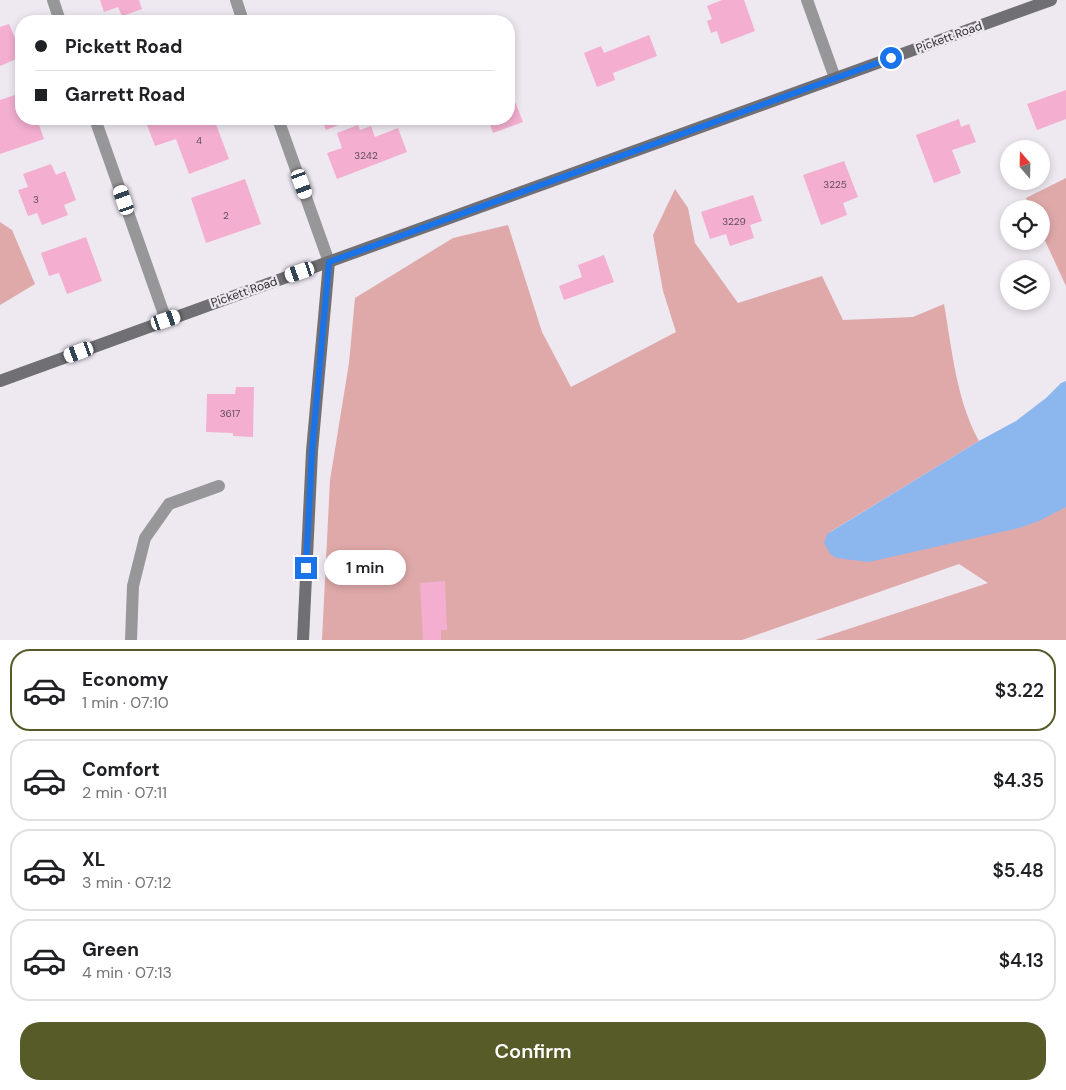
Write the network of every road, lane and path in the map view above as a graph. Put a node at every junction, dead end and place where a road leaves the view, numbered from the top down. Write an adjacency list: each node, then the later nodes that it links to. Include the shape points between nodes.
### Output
1 (53, 0): 5 (street)
2 (236, 0): 6 (street)
3 (807, 0): 7 (street)
4 (1051, 0): 7 (street, Pickett Road)
5 (58, 15)
6 (241, 15)
7 (835, 78): 10 (street, Pickett Road)
8 (97, 125): 11 (street)
9 (280, 125): 10 (street)
10 (329, 262): 11 (street, Pickett Road); 15 (street, via 312,460)
11 (166, 320): 12 (street, Pickett Road)
12 (0, 381)
13 (219, 486): 14 (street, via 169,504 145,538 133,586)
14 (131, 640)
15 (303, 640)

